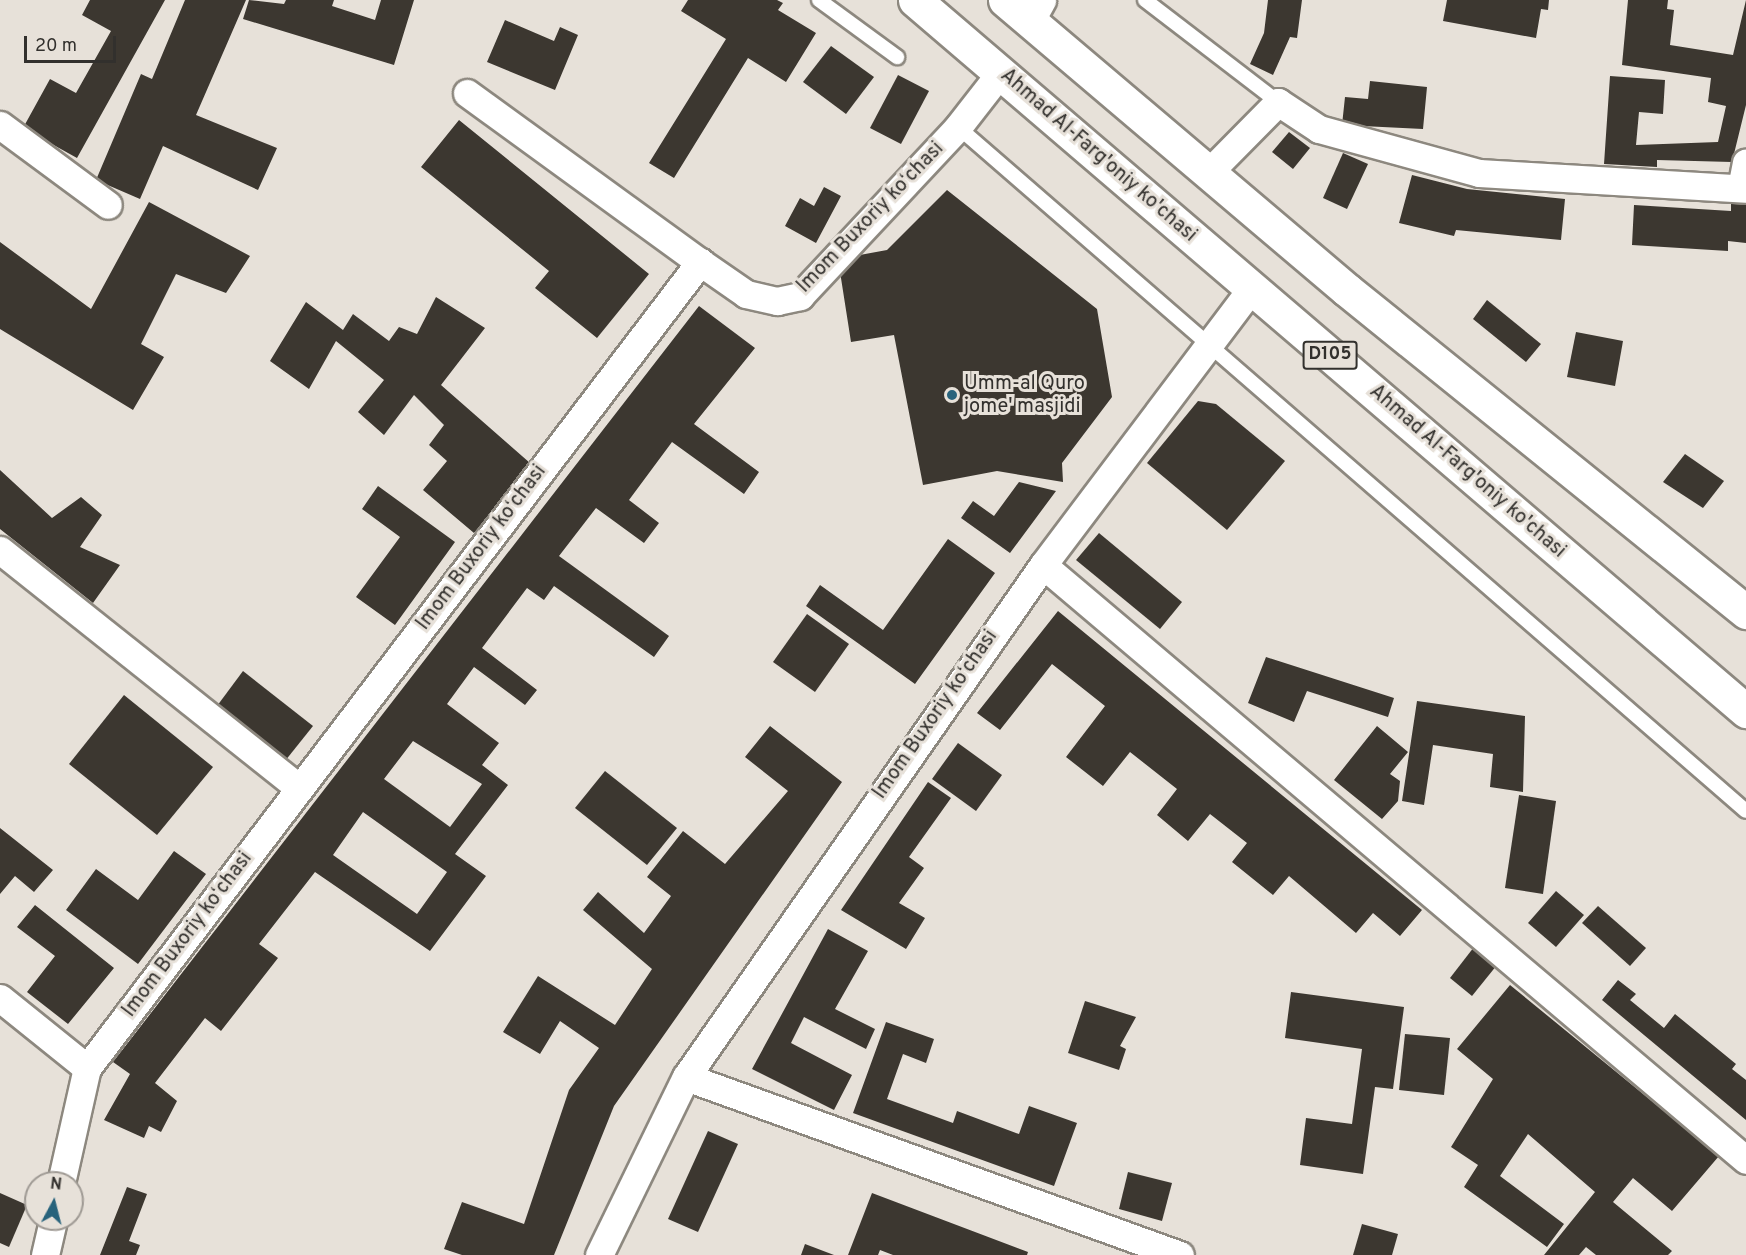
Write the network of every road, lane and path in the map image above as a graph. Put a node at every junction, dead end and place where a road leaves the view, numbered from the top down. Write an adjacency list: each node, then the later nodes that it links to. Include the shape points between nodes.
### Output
1 (819, 0): 6 (lane)
2 (915, 0): 7 (highway, Ahmad Al-Farg'oniy ko'chasi / D105)
3 (1005, 0): 5 (highway)
4 (1145, 0): 9 (lane)
5 (1036, 11): 12 (highway)
6 (897, 57)
7 (1000, 73): 11 (street, Imom Buxoriy koʻchasi); 16 (highway, Ahmad Al-Farg'oniy ko'chasi / D105)
8 (467, 93): 15 (street)
9 (1278, 102): 12 (street); 13 (street, via 1319,129 1479,173)
10 (0, 125): 14 (street)
11 (958, 127): 15 (street, Imom Buxoriy koʻchasi, via 800,296 777,301 746,294); 17 (lane)
12 (1210, 171): 20 (highway, via 1347,290)
13 (1744, 180)
14 (108, 205)
15 (700, 262): 22 (street, Imom Buxoriy koʻchasi)
16 (1252, 288): 17 (street, Imom Buxoriy koʻchasi); 21 (highway, Ahmad Al-Farg'oniy ko'chasi / D105)
17 (1213, 347): 19 (street, Imom Buxoriy koʻchasi); 23 (lane)
18 (0, 550): 22 (street)
19 (1043, 565): 26 (street, Imom Buxoriy koʻchasi); 27 (street)
20 (1746, 612)
21 (1746, 711)
22 (298, 787): 25 (street, Imom Buxoriy koʻchasi)
23 (1746, 811)
24 (0, 998): 25 (street)
25 (87, 1068): 28 (street, Imom Buxoriy koʻchasi)
26 (686, 1077): 31 (street, Imom Buxoriy koʻchasi); 32 (street)
27 (1746, 1160)
28 (64, 1171)
29 (50, 1231): 30 (street)
30 (45, 1255)
31 (599, 1255)
32 (1180, 1255)

